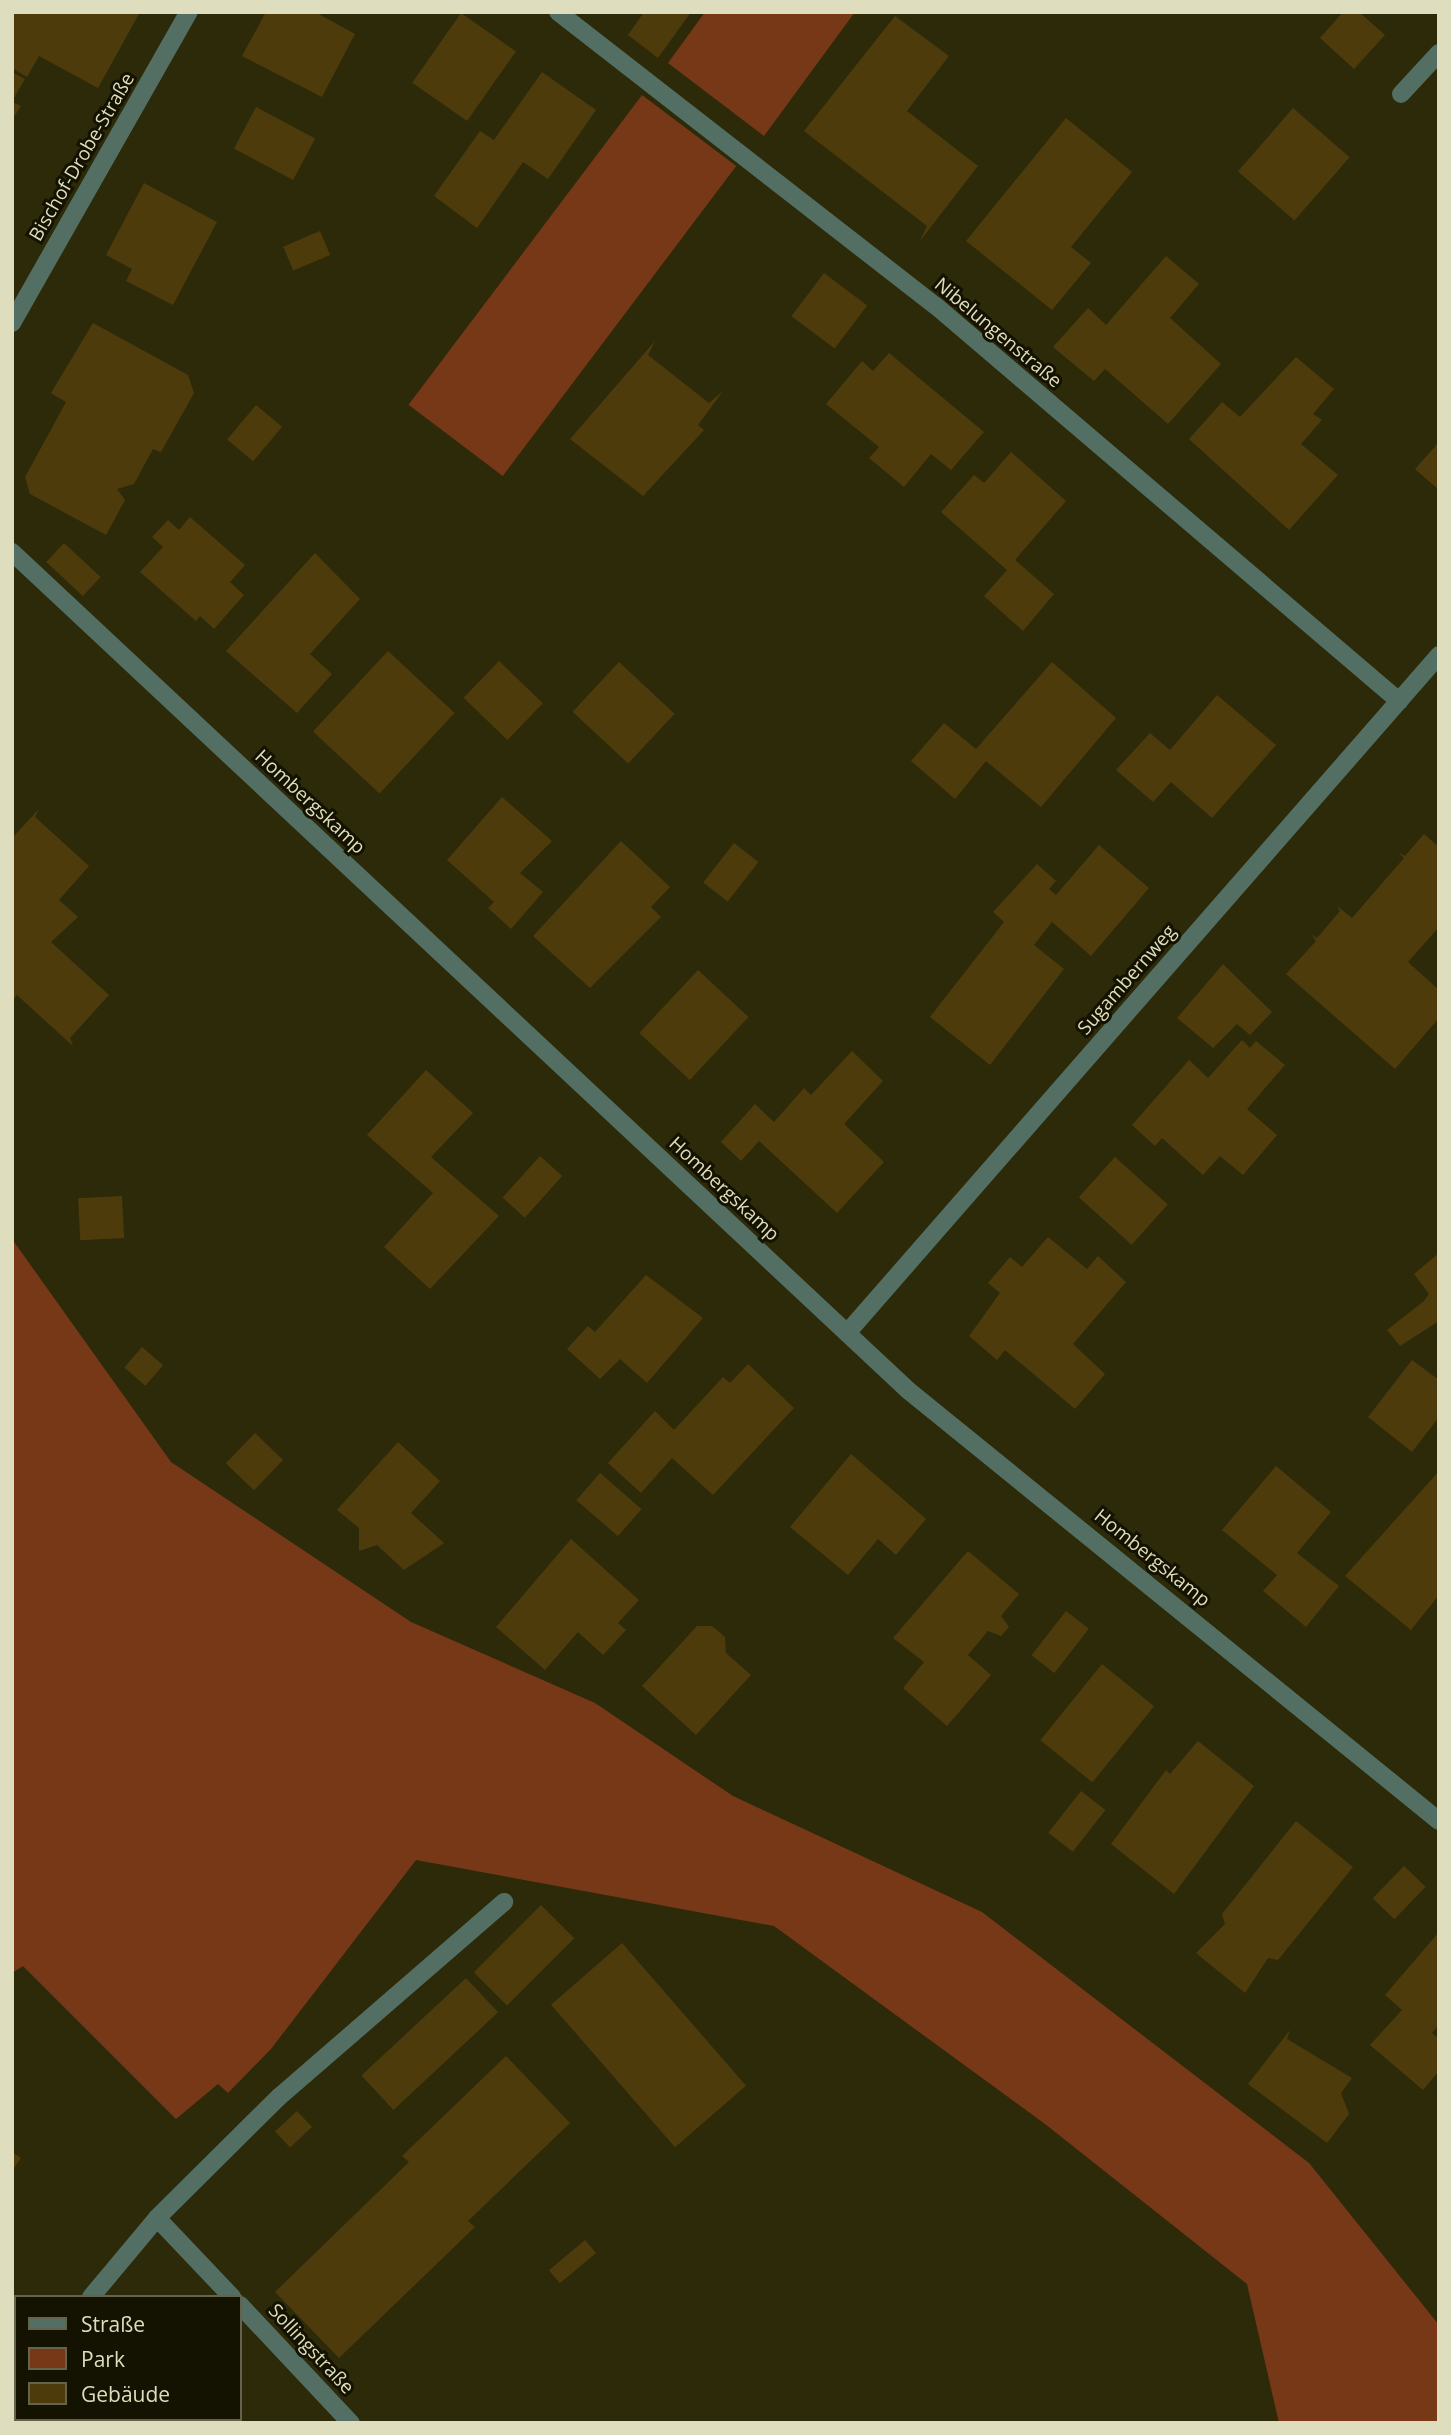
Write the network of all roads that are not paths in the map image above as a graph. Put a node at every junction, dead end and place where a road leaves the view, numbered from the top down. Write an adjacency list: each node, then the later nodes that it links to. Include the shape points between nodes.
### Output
1 (189, 12): 5 (street, Bischof-Drobe-Straße)
2 (558, 12): 8 (street, Nibelungenstraße, via 936,306)
3 (1439, 53): 4 (street)
4 (1401, 94)
5 (12, 323)
6 (12, 552): 9 (street, Hombergskamp)
7 (1439, 655): 8 (street, Sugambernweg)
8 (1399, 701): 9 (street, Sugambernweg)
9 (847, 1333): 10 (street, Hombergskamp, via 909,1391)
10 (1439, 1821)
11 (504, 1902): 12 (street, via 279,2097)
12 (157, 2218): 13 (street); 14 (street)
13 (93, 2295)
14 (230, 2295)
15 (242, 2307): 16 (street, Sollingstraße)
16 (351, 2423)

